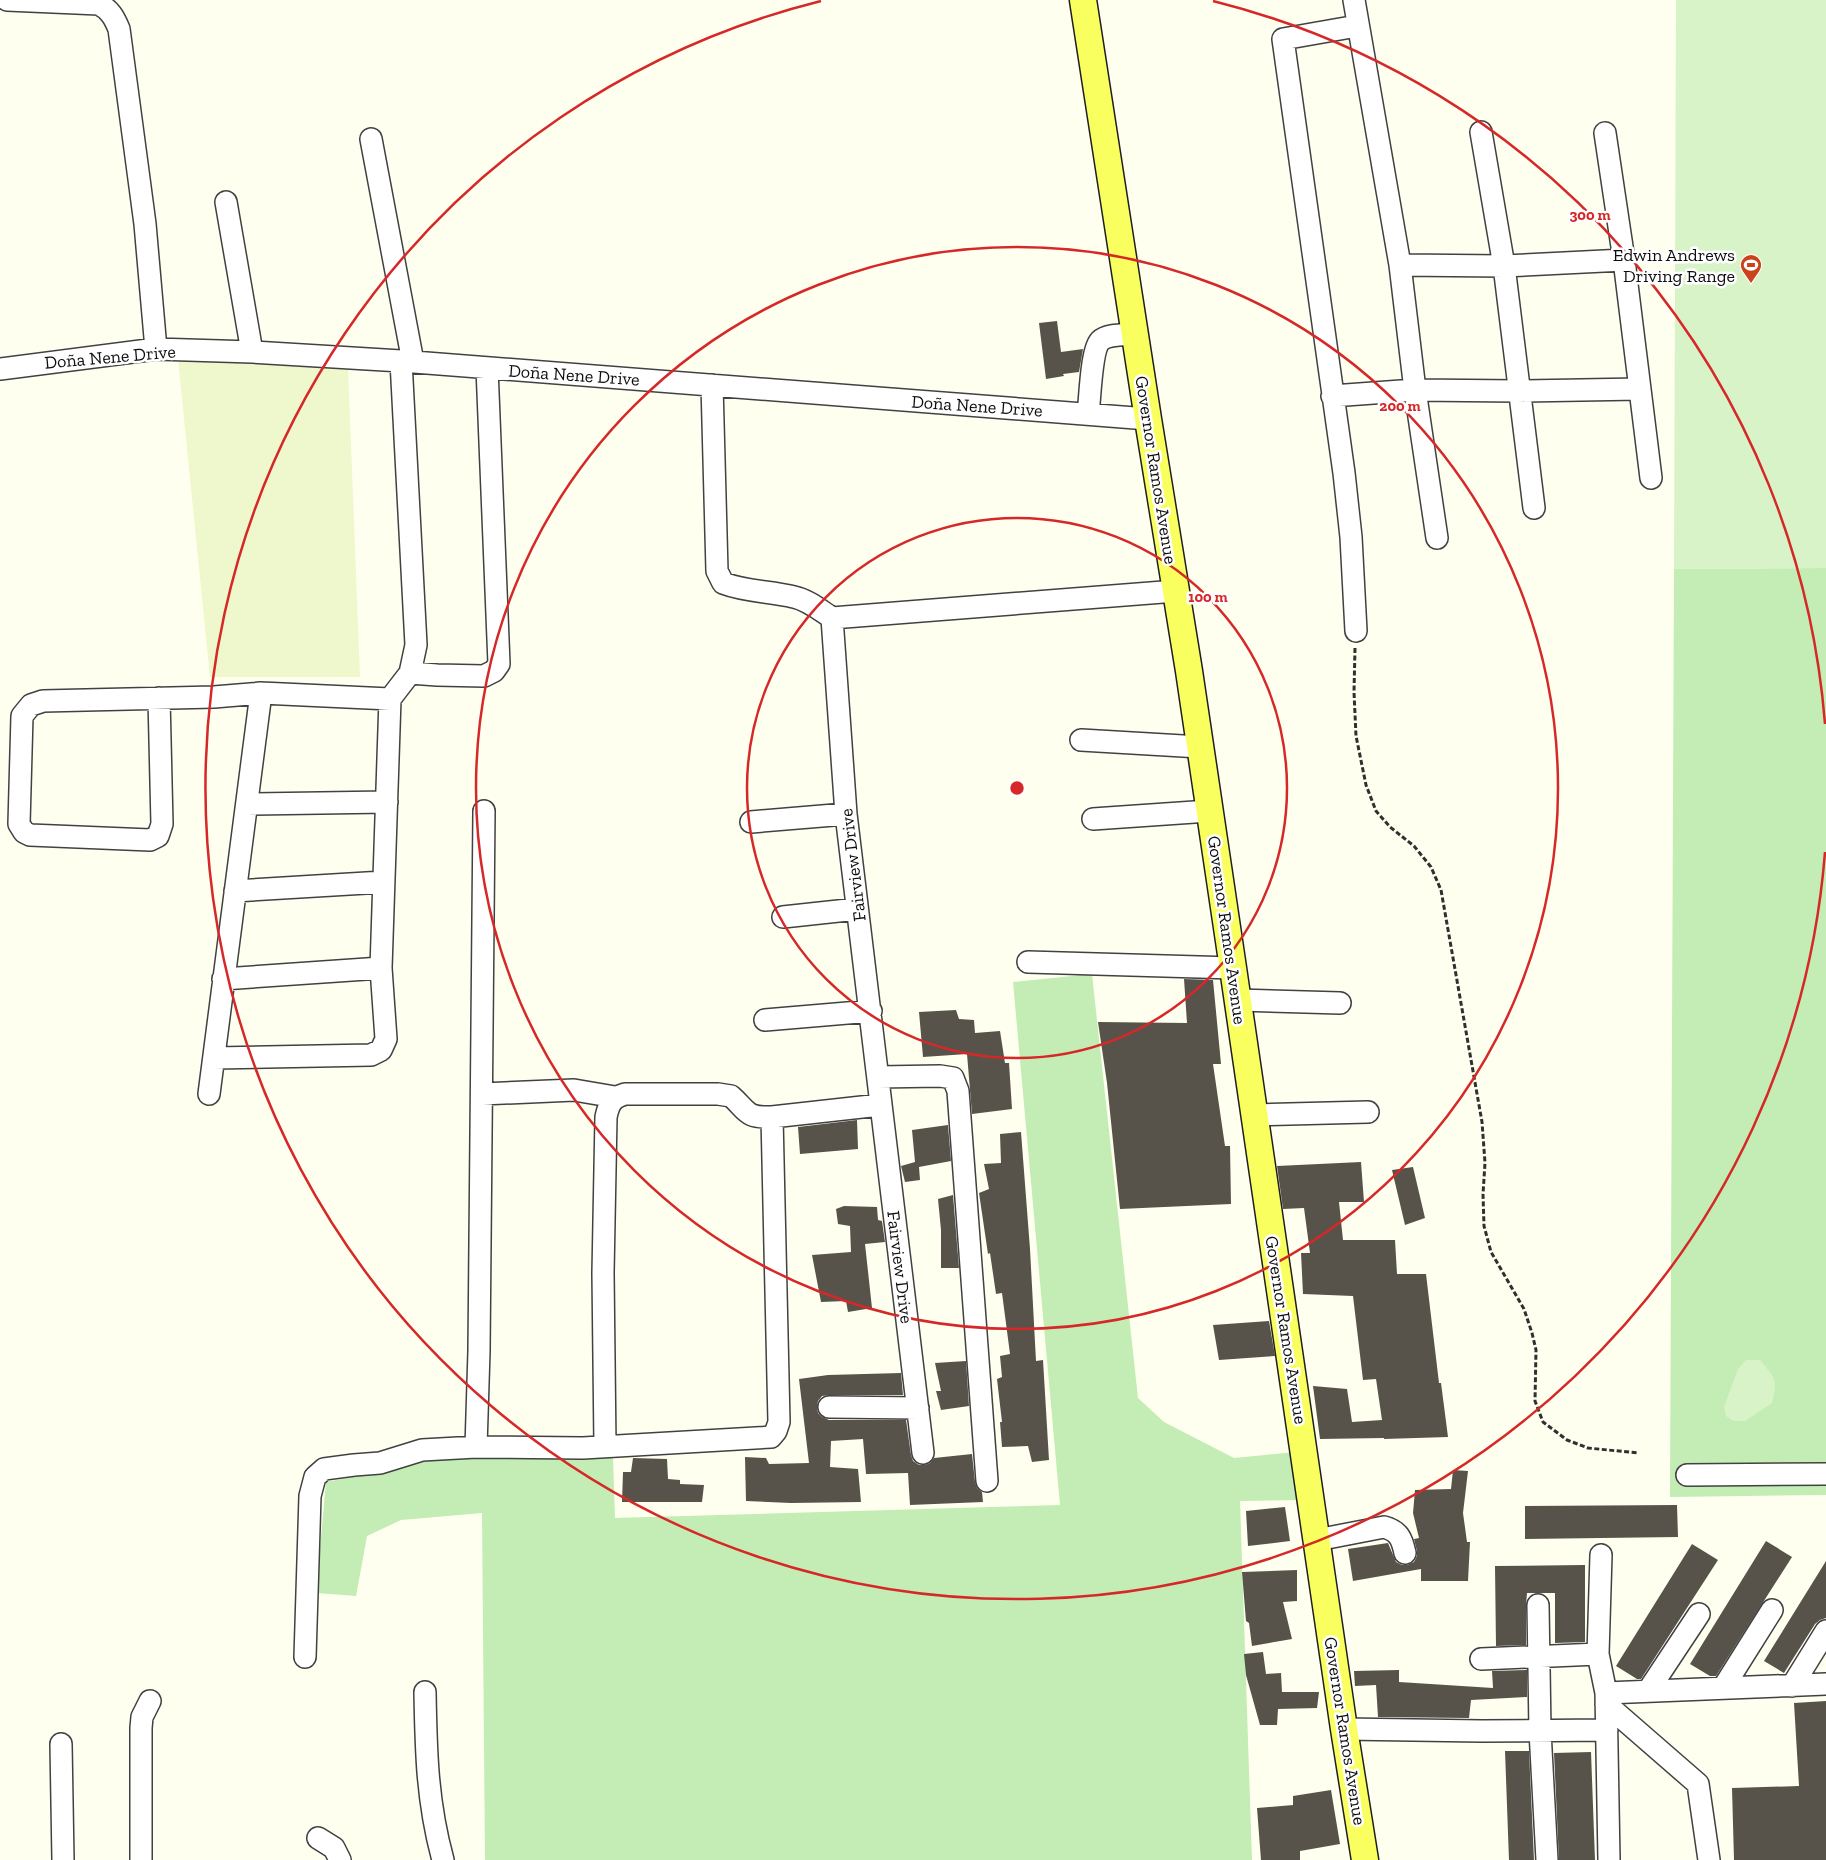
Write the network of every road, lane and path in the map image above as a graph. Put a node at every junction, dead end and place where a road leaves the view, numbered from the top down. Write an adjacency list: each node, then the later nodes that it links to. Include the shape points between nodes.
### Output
1 (7, 0): 13 (street, via 99,4 108,9 115,19 145,224)
2 (1083, 0): 12 (main road, Governor Ramos Avenue)
3 (1354, 0): 4 (street)
4 (1357, 26): 10 (street); 22 (street, via 1283,39)
5 (1482, 132): 11 (street)
6 (1605, 133): 9 (street)
7 (372, 139): 15 (street)
8 (226, 202): 14 (street)
9 (1624, 260): 11 (street); 19 (street)
10 (1400, 264): 11 (street); 20 (street)
11 (1504, 266): 21 (street)
12 (1134, 334): 23 (street, via 1107,337 1100,341 1095,355); 24 (main road, Governor Ramos Avenue)
13 (156, 349): 14 (street, Doña Nene Drive); 17 (street, Doña Nene Drive)
14 (252, 352): 15 (street, Doña Nene Drive)
15 (407, 361): 16 (street, Doña Nene Drive); 31 (street, via 416,645)
16 (487, 368): 18 (street, Doña Nene Drive); 31 (street, via 499,664 484,676)
17 (0, 369)
18 (712, 385): 23 (street, Doña Nene Drive); 29 (street, via 717,571 723,583 735,588 795,597)
19 (1639, 389): 21 (street); 25 (street)
20 (1415, 390): 21 (street); 22 (street); 27 (street)
21 (1518, 391): 26 (street)
22 (1332, 396): 30 (street, via 1351,537)
23 (1088, 414): 24 (street, Doña Nene Drive)
24 (1148, 419): 28 (main road, Governor Ramos Avenue)
25 (1651, 478)
26 (1534, 508)
27 (1437, 538)
28 (1176, 591): 29 (street); 36 (main road, Governor Ramos Avenue)
29 (832, 618): 41 (street, Fairview Drive)
30 (1356, 631): 70 (path, via 1356,736 1366,785 1376,811 1414,846 1431,867 1441,890 1482,1122 1484,1226 1491,1252 1524,1309 1532,1333 1536,1350 1535,1402 1543,1422 1566,1440 1588,1448)
31 (410, 672): 34 (street)
32 (261, 693): 33 (street); 34 (street); 38 (street)
33 (159, 698): 33 (street, via 44,701 31,705 22,716 19,824 24,832 30,835 150,840 158,836 162,824)
34 (390, 699): 37 (street)
35 (1081, 740): 36 (street)
36 (1200, 747): 40 (main road, Governor Ramos Avenue)
37 (387, 802): 38 (street); 44 (street)
38 (247, 804): 45 (street)
39 (484, 811): 59 (street)
40 (1209, 811): 42 (street); 50 (main road, Governor Ramos Avenue)
41 (846, 814): 43 (street); 46 (street, Fairview Drive)
42 (1093, 819)
43 (751, 822)
44 (383, 882): 45 (street); 49 (street)
45 (235, 891): 51 (street)
46 (858, 909): 47 (street); 54 (street, Fairview Drive)
47 (783, 917)
48 (1028, 962): 50 (street)
49 (381, 968): 51 (street); 56 (street, via 386,1039 381,1050 371,1055)
50 (1234, 968): 52 (main road, Governor Ramos Avenue)
51 (223, 979): 56 (street)
52 (1238, 1000): 53 (street); 63 (main road, Governor Ramos Avenue)
53 (1340, 1003)
54 (871, 1011): 55 (street); 57 (street, Fairview Drive)
55 (765, 1020)
56 (214, 1058): 58 (street)
57 (878, 1077): 61 (street, Fairview Drive); 73 (street, via 953,1078 958,1090)
58 (209, 1094)
59 (482, 1094): 60 (street, via 574,1090); 68 (street)
60 (615, 1097): 64 (street, via 625,1094 724,1095 731,1096 745,1112 758,1117); 67 (street, via 609,1104 606,1117)
61 (880, 1105): 64 (street); 66 (street, Fairview Drive)
62 (1368, 1112): 63 (street)
63 (1254, 1115): 74 (main road, Governor Ramos Avenue)
64 (772, 1117): 67 (street, via 779,1422 776,1431 765,1438)
65 (829, 1407): 66 (street)
66 (918, 1408): 69 (street, Fairview Drive)
67 (605, 1446): 68 (street)
68 (476, 1447): 82 (street, via 422,1450 380,1463 324,1469 315,1477 310,1496)
69 (923, 1453)
70 (1638, 1453)
71 (1826, 1474): 72 (street)
72 (1688, 1475)
73 (987, 1481)
74 (1317, 1540): 75 (street, via 1384,1527 1402,1538); 92 (main road, Governor Ramos Avenue)
75 (1405, 1553)
76 (1601, 1554): 81 (street)
77 (1538, 1605): 83 (street)
78 (1772, 1610): 87 (street)
79 (1699, 1614): 88 (street)
80 (1826, 1631): 86 (street)
81 (1598, 1654): 83 (street); 90 (street)
82 (305, 1656)
83 (1539, 1656): 84 (street); 94 (street)
84 (1481, 1659)
85 (1826, 1684): 86 (street)
86 (1792, 1686): 87 (street)
87 (1723, 1688): 88 (street)
88 (1648, 1691): 90 (street)
89 (424, 1692): 100 (street, via 431,1812)
90 (1606, 1699): 93 (street); 104 (street, via 1698,1784)
91 (150, 1701): 98 (street, via 140,1728)
92 (1344, 1729): 94 (street); 101 (main road, Governor Ramos Avenue)
93 (1607, 1730): 94 (street); 103 (street)
94 (1540, 1732): 102 (street)
95 (61, 1744): 97 (street)
96 (318, 1838): 99 (street, via 334,1848)
97 (62, 1860)
98 (140, 1860)
99 (340, 1860)
100 (443, 1860)
101 (1365, 1860)
102 (1547, 1860)
103 (1609, 1860)
104 (1709, 1860)

